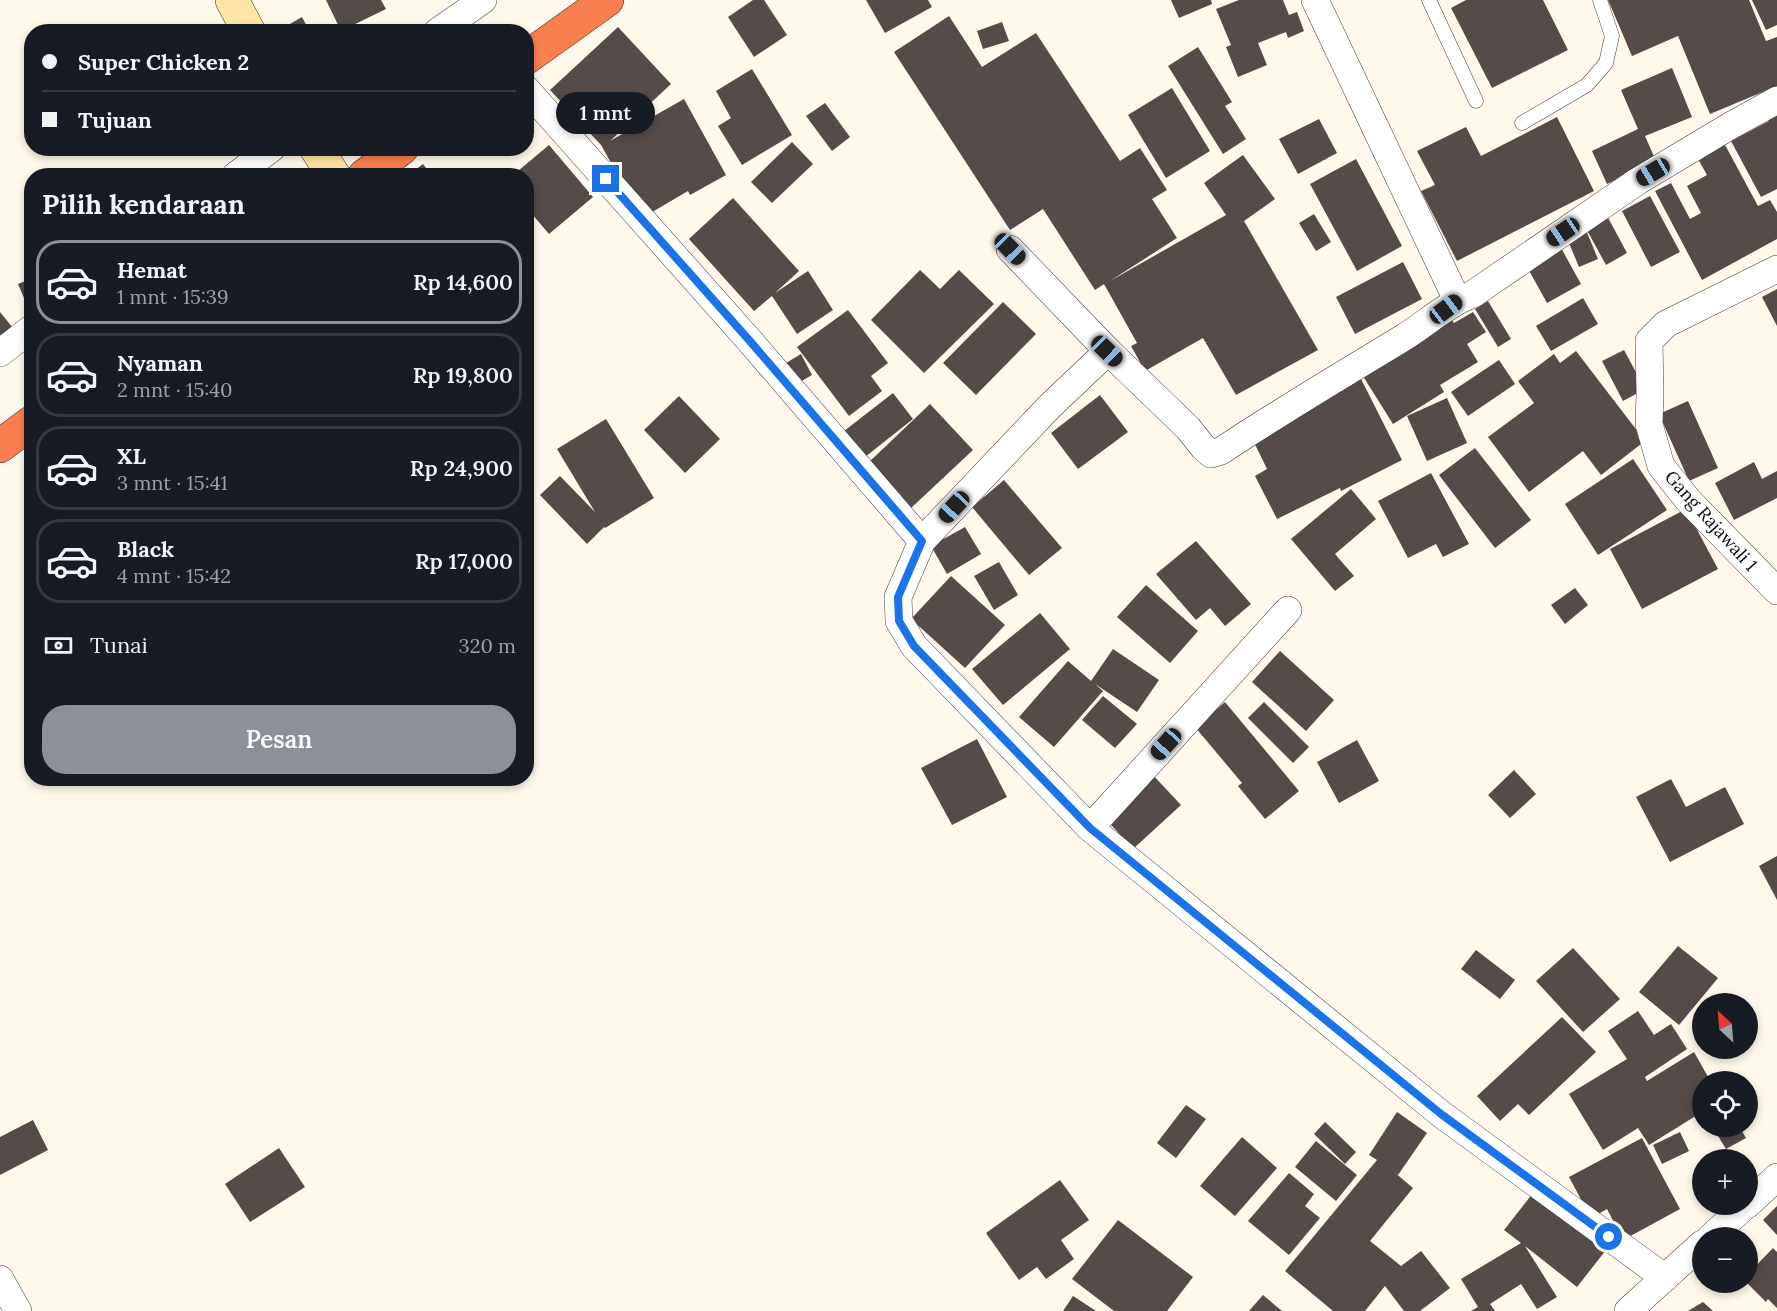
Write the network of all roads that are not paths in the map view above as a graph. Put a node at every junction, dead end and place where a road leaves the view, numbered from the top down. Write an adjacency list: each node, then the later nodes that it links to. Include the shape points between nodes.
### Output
1 (232, 0): 7 (street)
2 (483, 0): 8 (street)
3 (607, 0): 9 (highway)
4 (1315, 0): 20 (street)
5 (1428, 0): 12 (lane)
6 (1600, 0): 13 (lane, via 1612,36 1606,63 1587,85)
7 (245, 24)
8 (448, 24)
9 (534, 52)
10 (534, 98): 26 (street)
11 (1777, 100): 20 (street, via 1638,181 1473,294)
12 (1476, 101)
13 (1522, 123)
14 (261, 156): 16 (street)
15 (391, 156): 17 (highway)
16 (246, 168)
17 (375, 168)
18 (1010, 249): 22 (street)
19 (1777, 269): 27 (street, Gang Rajawali 1, via 1666,324 1649,341 1649,424 1661,466 1688,500)
20 (1457, 300): 22 (street, via 1405,337 1211,454)
21 (24, 334): 23 (street)
22 (1107, 351): 26 (street)
23 (0, 353)
24 (24, 428): 25 (highway)
25 (0, 446)
26 (922, 541): 29 (street, via 898,597 899,621 914,646)
27 (1777, 591)
28 (1288, 610): 29 (street)
29 (1090, 828): 35 (street, via 1441,1114)
30 (1777, 1178): 31 (street)
31 (1758, 1194)
32 (1735, 1215): 33 (street)
33 (1722, 1227)
34 (1692, 1254): 35 (street)
35 (1665, 1278): 38 (street)
36 (0, 1279): 37 (street)
37 (18, 1311)
38 (1628, 1311)

